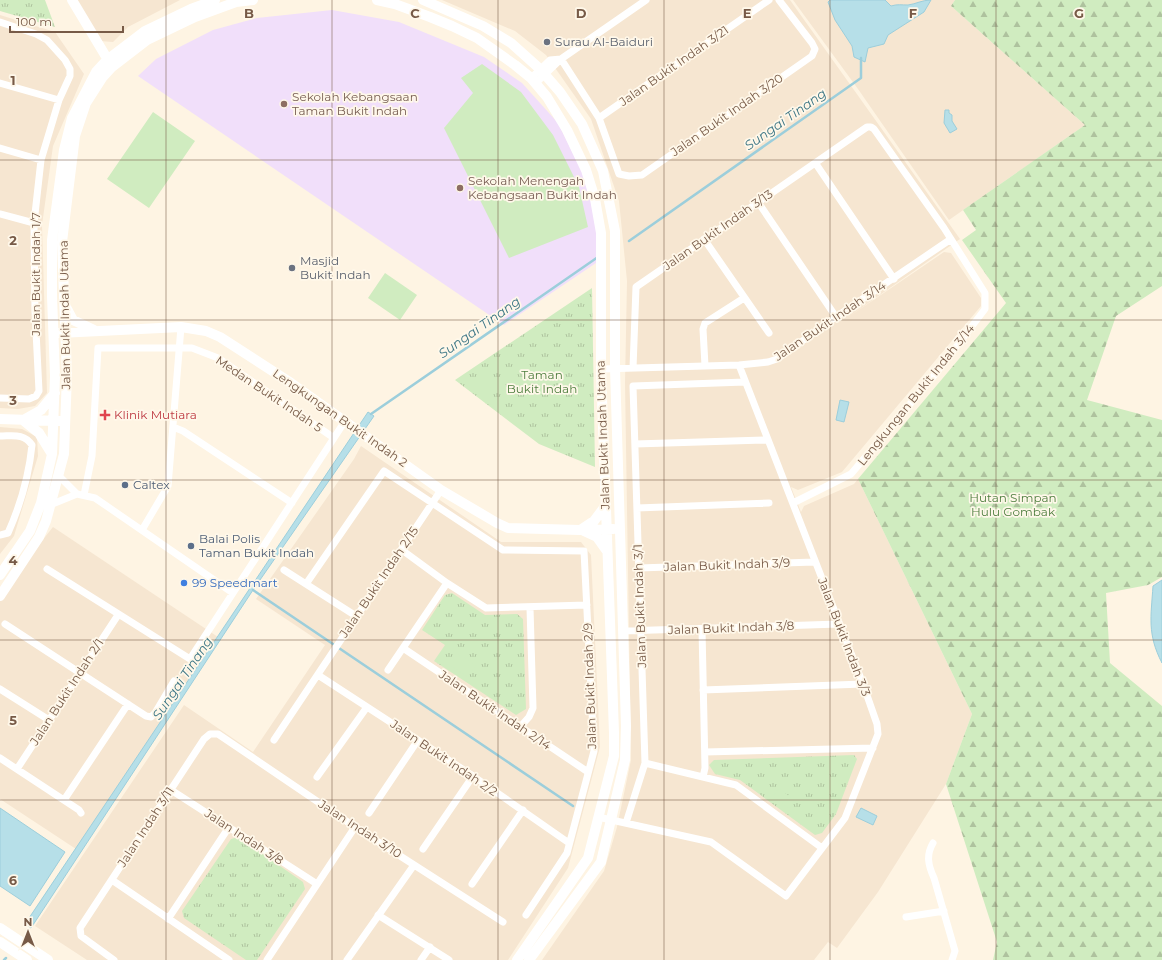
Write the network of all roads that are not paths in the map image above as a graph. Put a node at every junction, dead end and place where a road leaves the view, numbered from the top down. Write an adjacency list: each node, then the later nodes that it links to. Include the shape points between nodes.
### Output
1 (72, 0): 12 (street)
2 (215, 0): 12 (street, Jalan Bukit Indah Utama, via 145,31)
3 (253, 0): 12 (street, Jalan Bukit Indah Utama, via 236,2 188,20 147,40)
4 (377, 0): 9 (street, Jalan Bukit Indah Utama)
5 (423, 0): 13 (street, Jalan Bukit Indah Utama, via 483,26 511,43)
6 (646, 0): 11 (street)
7 (769, 0): 17 (street, Jalan Bukit Indah 3/21)
8 (779, 0): 17 (street, Jalan Bukit Indah 3/20, via 812,43 812,56 642,175 619,174)
9 (395, 2): 14 (street, Jalan Bukit Indah Utama, via 477,38)
10 (0, 22): 16 (street, Jalan Bukit Indah 1/7, via 47,40 64,60 70,69 70,76)
11 (562, 59): 13 (street, via 550,60); 17 (street)
12 (109, 63): 29 (street, Jalan Bukit Indah Utama, via 86,103 76,136 62,242); 35 (street, Jalan Bukit Indah Utama, via 96,72 72,118 64,150 52,240)
13 (542, 72): 14 (street); 40 (street, Jalan Bukit Indah Utama, via 560,92 582,124 604,171 615,231)
14 (533, 81): 42 (street, Jalan Bukit Indah Utama, via 547,97 567,130 586,170 595,199 601,233)
15 (0, 83): 16 (street)
16 (59, 100): 20 (street, Jalan Bukit Indah 1/7)
17 (600, 118)
18 (867, 127): 21 (street, Jalan Bukit Indah 3/13); 26 (street, Lengkungan Bukit Indah 3/14, via 874,129)
19 (0, 148): 20 (street)
20 (41, 160): 24 (street, Jalan Bukit Indah 1/7)
21 (816, 164): 22 (street, Jalan Bukit Indah 3/13); 27 (street)
22 (758, 202): 25 (street, Jalan Bukit Indah 3/13); 30 (street)
23 (0, 214): 24 (street)
24 (34, 223): 45 (street, Jalan Bukit Indah 1/7, via 39,391 30,399)
25 (704, 239): 28 (street); 41 (street, Jalan Bukit Indah 3/13, via 636,287)
26 (951, 239): 27 (street, Jalan Bukit Indah 3/14); 63 (street, Lengkungan Bukit Indah 3/14, via 985,293 985,310 938,372 851,474)
27 (894, 279): 30 (street, Jalan Bukit Indah 3/14)
28 (744, 298): 34 (street); 39 (street, via 705,323)
29 (64, 303): 32 (street, via 73,320); 33 (street, Jalan Bukit Indah Utama)
30 (836, 317): 38 (street, Jalan Bukit Indah 3/14, via 777,359)
31 (181, 327): 32 (street, Lengkungan Bukit Indah 2); 36 (street); 50 (street, Lengkungan Bukit Indah 2, via 206,331 220,337)
32 (98, 331): 33 (street, Lengkungan Bukit Indah 2); 37 (street, via 81,334)
33 (65, 332): 35 (street, Lengkungan Bukit Indah 2); 37 (street, Jalan Bukit Indah Utama)
34 (769, 332)
35 (53, 333): 44 (street, Jalan Bukit Indah Utama)
36 (180, 347): 51 (street); 53 (street, Medan Bukit Indah 5, via 192,348 218,358); 59 (street, Medan Bukit Indah 5, via 98,348 92,456)
37 (66, 350): 49 (street, Jalan Bukit Indah Utama)
38 (739, 365): 39 (street, Jalan Bukit Indah 3/14); 43 (street, Jalan Bukit Indah 3/3)
39 (705, 366): 41 (street, Jalan Bukit Indah 3/14)
40 (615, 368): 41 (street, Jalan Bukit Indah 3/14); 42 (street, Jalan Bukit Indah 3/14); 67 (street, Jalan Bukit Indah Utama)
41 (633, 368)
42 (601, 369): 65 (street, Jalan Bukit Indah Utama)
43 (745, 382): 54 (street, Jalan Bukit Indah 3/3); 55 (street, Jalan Bukit Indah 3/1, via 633,386)
44 (55, 394): 47 (street, via 41,410); 48 (street, Jalan Bukit Indah Utama)
45 (0, 398)
46 (0, 419): 47 (street)
47 (23, 420): 48 (street); 56 (street, via 39,433)
48 (54, 421): 49 (street); 56 (street, Jalan Bukit Indah Utama)
49 (66, 421): 57 (street, Jalan Bukit Indah Utama, via 64,454)
50 (345, 421): 53 (street); 58 (street, Lengkungan Bukit Indah 2)
51 (173, 427): 60 (street, via 183,431); 69 (street, via 168,486)
52 (0, 436): 71 (street, via 20,436 28,439 32,445 30,465 14,519 8,533)
53 (334, 438): 60 (street)
54 (767, 440): 55 (street); 63 (street, Jalan Bukit Indah 3/3)
55 (635, 444): 66 (street, Jalan Bukit Indah 3/1)
56 (52, 454): 78 (street, Jalan Bukit Indah Utama, via 41,503 30,531)
57 (59, 476): 59 (street); 64 (street, Jalan Bukit Indah Utama)
58 (441, 490): 61 (street, Jalan Bukit Indah 2/15); 70 (street, Lengkungan Bukit Indah 2, via 508,528)
59 (81, 495): 64 (street); 69 (street, via 95,498)
60 (292, 503): 81 (street)
61 (432, 503): 72 (street, Jalan Bukit Indah 2/15); 80 (street, via 384,471); 83 (street, Jalan Bukit Indah 2/9, via 503,550 584,551)
62 (769, 503): 66 (street)
63 (793, 503): 74 (street, Jalan Bukit Indah 3/3)
64 (50, 505): 82 (street, Jalan Bukit Indah Utama, via 39,536)
65 (606, 506): 68 (street, Jalan Bukit Indah Utama); 70 (street, via 594,521)
66 (637, 508): 75 (street, Jalan Bukit Indah 3/1)
67 (620, 528): 68 (street, Lengkungan Bukit Indah 2); 90 (street, Jalan Bukit Indah Utama)
68 (606, 529): 70 (street, Lengkungan Bukit Indah 2); 73 (street, Jalan Bukit Indah Utama)
69 (142, 530): 81 (street)
70 (580, 530): 73 (street, via 597,537)
71 (0, 535)
72 (402, 550): 79 (street); 86 (street, Jalan Bukit Indah 2/15)
73 (607, 551): 121 (street, Jalan Bukit Indah Utama, via 614,756)
74 (814, 562): 75 (street, Jalan Bukit Indah 3/9); 88 (street, Jalan Bukit Indah 3/3)
75 (639, 568): 91 (street, Jalan Bukit Indah 3/1)
76 (47, 569): 85 (street)
77 (284, 570): 80 (street)
78 (0, 575)
79 (447, 582): 84 (street, via 486,608); 92 (street)
80 (306, 584): 86 (street)
81 (233, 593): 85 (street, via 190,659)
82 (0, 596)
83 (587, 605): 84 (street); 112 (street, Jalan Bukit Indah 2/9, via 594,752)
84 (530, 608): 103 (street, via 532,713)
85 (118, 615): 94 (street, Jalan Bukit Indah 2/1)
86 (356, 616): 95 (street, Jalan Bukit Indah 2/15)
87 (4, 624): 94 (street)
88 (839, 624): 89 (street, Jalan Bukit Indah 3/8); 97 (street, Jalan Bukit Indah 3/3)
89 (702, 629): 91 (street, Jalan Bukit Indah 3/8); 99 (street)
90 (623, 631): 91 (street, Jalan Bukit Indah 3/8); 122 (street, Jalan Bukit Indah Utama, via 625,760)
91 (641, 631): 110 (street, Jalan Bukit Indah 3/1)
92 (403, 648): 93 (street); 103 (street, Jalan Bukit Indah 2/14)
93 (388, 670)
94 (80, 673): 100 (street); 102 (street, Jalan Bukit Indah 2/1)
95 (318, 674): 101 (street, Jalan Bukit Indah 2/2); 105 (street, Jalan Bukit Indah 2/15)
96 (174, 681): 100 (street, via 151,717)
97 (863, 684): 99 (street); 107 (street, Jalan Bukit Indah 3/3, via 877,724 878,734)
98 (0, 689): 102 (street)
99 (704, 690): 108 (street)
100 (128, 704): 117 (street)
101 (367, 707): 106 (street, Jalan Bukit Indah 2/2); 114 (street)
102 (49, 720): 111 (street, Jalan Bukit Indah 2/1)
103 (520, 727): 112 (street, Jalan Bukit Indah 2/14)
104 (218, 734): 116 (street, Jalan Indah 3/11, via 210,734 204,739); 125 (street, Jalan Indah 3/10)
105 (274, 740)
106 (418, 740): 113 (street, Jalan Bukit Indah 2/2); 120 (street)
107 (873, 748): 108 (street); 128 (street, Jalan Bukit Indah 3/3, via 845,818)
108 (705, 752): 115 (street)
109 (0, 758): 111 (street)
110 (645, 763): 115 (street); 123 (street, Jalan Bukit Indah 3/1)
111 (17, 769): 117 (street)
112 (588, 772): 126 (street, Jalan Bukit Indah 2/9)
113 (472, 776): 118 (street, Jalan Bukit Indah 2/2); 129 (street)
114 (317, 777)
115 (703, 777): 128 (street, via 736,785)
116 (172, 790): 124 (street, Jalan Indah 3/8); 131 (street, Jalan Indah 3/11)
117 (64, 800): 119 (street)
118 (523, 810): 126 (street, Jalan Bukit Indah 2/2); 133 (street)
119 (81, 813)
120 (369, 813)
121 (598, 817): 122 (street); 151 (street, Jalan Bukit Indah Utama, via 585,864)
122 (611, 819): 123 (street); 152 (street, Jalan Bukit Indah Utama, via 599,866)
123 (626, 823): 128 (street, Jalan Bukit Indah 3/3, via 711,842 786,896)
124 (229, 827): 132 (street, Jalan Indah 3/8); 138 (street)
125 (355, 827): 130 (street, Jalan Indah 3/10); 132 (street)
126 (569, 843): 136 (street, Jalan Bukit Indah 2/9, via 567,853)
127 (933, 843): 134 (street, via 928,858)
128 (822, 848)
129 (423, 849)
130 (414, 865): 135 (street); 139 (street, Jalan Indah 3/10)
131 (112, 880): 138 (street); 145 (street, Jalan Indah 3/11, via 80,928 81,936)
132 (317, 884): 147 (street)
133 (472, 884)
134 (944, 911): 137 (street); 153 (street, via 955,951)
135 (378, 915): 142 (street); 148 (street)
136 (526, 915)
137 (906, 916)
138 (168, 919): 146 (street)
139 (503, 922)
140 (0, 928): 144 (street)
141 (0, 942): 143 (street)
142 (430, 948): 149 (street); 150 (street)
143 (27, 960)
144 (48, 960)
145 (114, 960)
146 (229, 960)
147 (267, 960)
148 (348, 960)
149 (421, 960)
150 (449, 960)
151 (517, 960)
152 (529, 960)
153 (952, 960)

